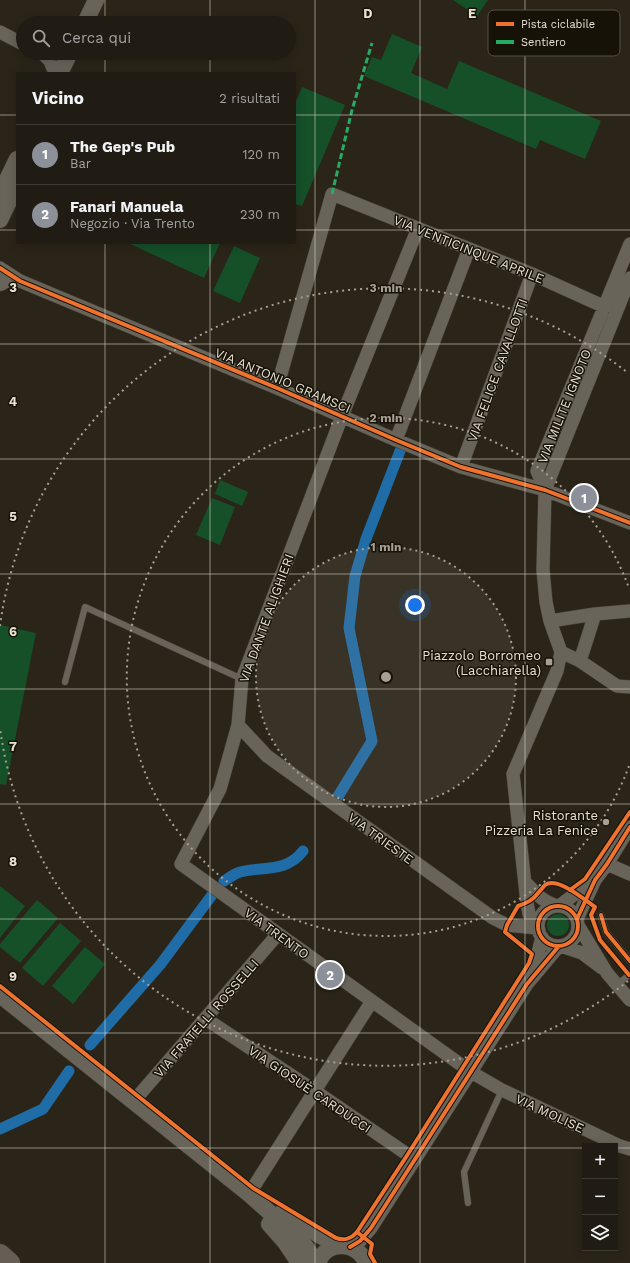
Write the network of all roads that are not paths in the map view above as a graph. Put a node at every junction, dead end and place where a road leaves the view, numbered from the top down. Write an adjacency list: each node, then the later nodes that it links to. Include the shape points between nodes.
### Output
1 (96, 0): 3 (street)
2 (106, 0): 4 (street)
3 (88, 16)
4 (98, 16)
5 (0, 32): 6 (street)
6 (16, 40)
7 (49, 60): 10 (street)
8 (66, 60): 11 (street)
9 (78, 60): 12 (street)
10 (55, 72)
11 (60, 72)
12 (72, 72)
13 (16, 161): 15 (street)
14 (16, 187): 16 (street)
15 (0, 194)
16 (0, 220)
17 (418, 228): 19 (street, VIA VENTICINQUE APRILE); 25 (street, VIA VENTICINQUE APRILE, via 332,194); 26 (street, VIA DANTE ALIGHIERI)
18 (630, 244): 20 (street, VIA MILITE IGNOTO)
19 (469, 249): 21 (street, VIA VENTICINQUE APRILE); 27 (street)
20 (626, 270): 24 (street, VIA MILITE IGNOTO)
21 (532, 274): 24 (street, VIA VENTICINQUE APRILE); 28 (street, VIA FELICE CAVALLOTTI)
22 (5, 278): 25 (street, VIA ANTONIO GRAMSCI)
23 (630, 278): 24 (street, VIA MILITE IGNOTO)
24 (610, 310): 29 (street, VIA MILITE IGNOTO)
25 (277, 388): 26 (street, VIA ANTONIO GRAMSCI)
26 (342, 416): 27 (street, VIA ANTONIO GRAMSCI); 36 (street, VIA DANTE ALIGHIERI)
27 (396, 440): 28 (street, VIA ANTONIO GRAMSCI)
28 (461, 467): 29 (street, VIA ANTONIO GRAMSCI)
29 (545, 490): 30 (street, VIA ANTONIO GRAMSCI); 33 (street, via 543,570)
30 (630, 523)
31 (630, 612): 32 (street)
32 (595, 614): 33 (street); 35 (street)
33 (550, 621): 34 (street)
34 (561, 652): 35 (street); 45 (street, via 557,671 513,774)
35 (580, 661): 38 (street, via 617,686)
36 (242, 679): 37 (lane, via 85,607); 39 (street, VIA DANTE ALIGHIERI)
37 (65, 682)
38 (630, 687)
39 (238, 725): 41 (street, VIA DANTE ALIGHIERI, via 220,789); 49 (street, VIA TRIESTE, via 267,756 493,918 507,925)
40 (628, 833): 42 (street)
41 (181, 864): 50 (street, VIA TRENTO)
42 (607, 864): 43 (street); 44 (street)
43 (630, 874)
44 (595, 880): 46 (street); 48 (street)
45 (525, 882): 46 (street, via 542,900); 49 (street, via 529,914)
46 (558, 906): 48 (street, via 573,913); 49 (street, via 543,913 538,925)
47 (601, 915): 52 (lane, via 606,932)
48 (577, 922): 51 (street, via 574,937); 53 (street)
49 (539, 931): 51 (street, via 549,944); 55 (street, via 536,961)
50 (278, 934): 59 (street, VIA TRENTO); 60 (street, VIA FRATELLI ROSSELLI)
51 (560, 946): 53 (street, via 582,953); 55 (street)
52 (630, 961)
53 (607, 973): 56 (street)
54 (630, 974): 56 (lane)
55 (527, 984): 61 (street)
56 (618, 984): 58 (street)
57 (0, 995): 64 (street)
58 (630, 1000)
59 (372, 1001): 61 (street, VIA TRENTO); 63 (street)
60 (206, 1019): 63 (street, VIA GIOSUÈ CARDUCCI); 64 (street, VIA FRATELLI ROSSELLI)
61 (471, 1072): 62 (street, VIA MOLISE); 66 (street)
62 (502, 1090): 65 (street, VIA MOLISE); 69 (lane, via 464,1172)
63 (315, 1091): 66 (street, VIA GIOSUÈ CARDUCCI); 68 (street)
64 (133, 1102): 67 (street)
65 (630, 1149)
66 (414, 1159): 70 (street)
67 (217, 1169): 68 (street); 75 (street, via 286,1242)
68 (249, 1194): 71 (street); 76 (street, via 296,1236)
69 (468, 1203)
70 (371, 1228): 71 (street, via 360,1241); 73 (street, via 365,1244)
71 (344, 1246): 73 (street, via 358,1251); 76 (street, via 331,1248)
72 (0, 1254): 74 (main road)
73 (365, 1260)
74 (10, 1263)
75 (299, 1263)
76 (317, 1263)

